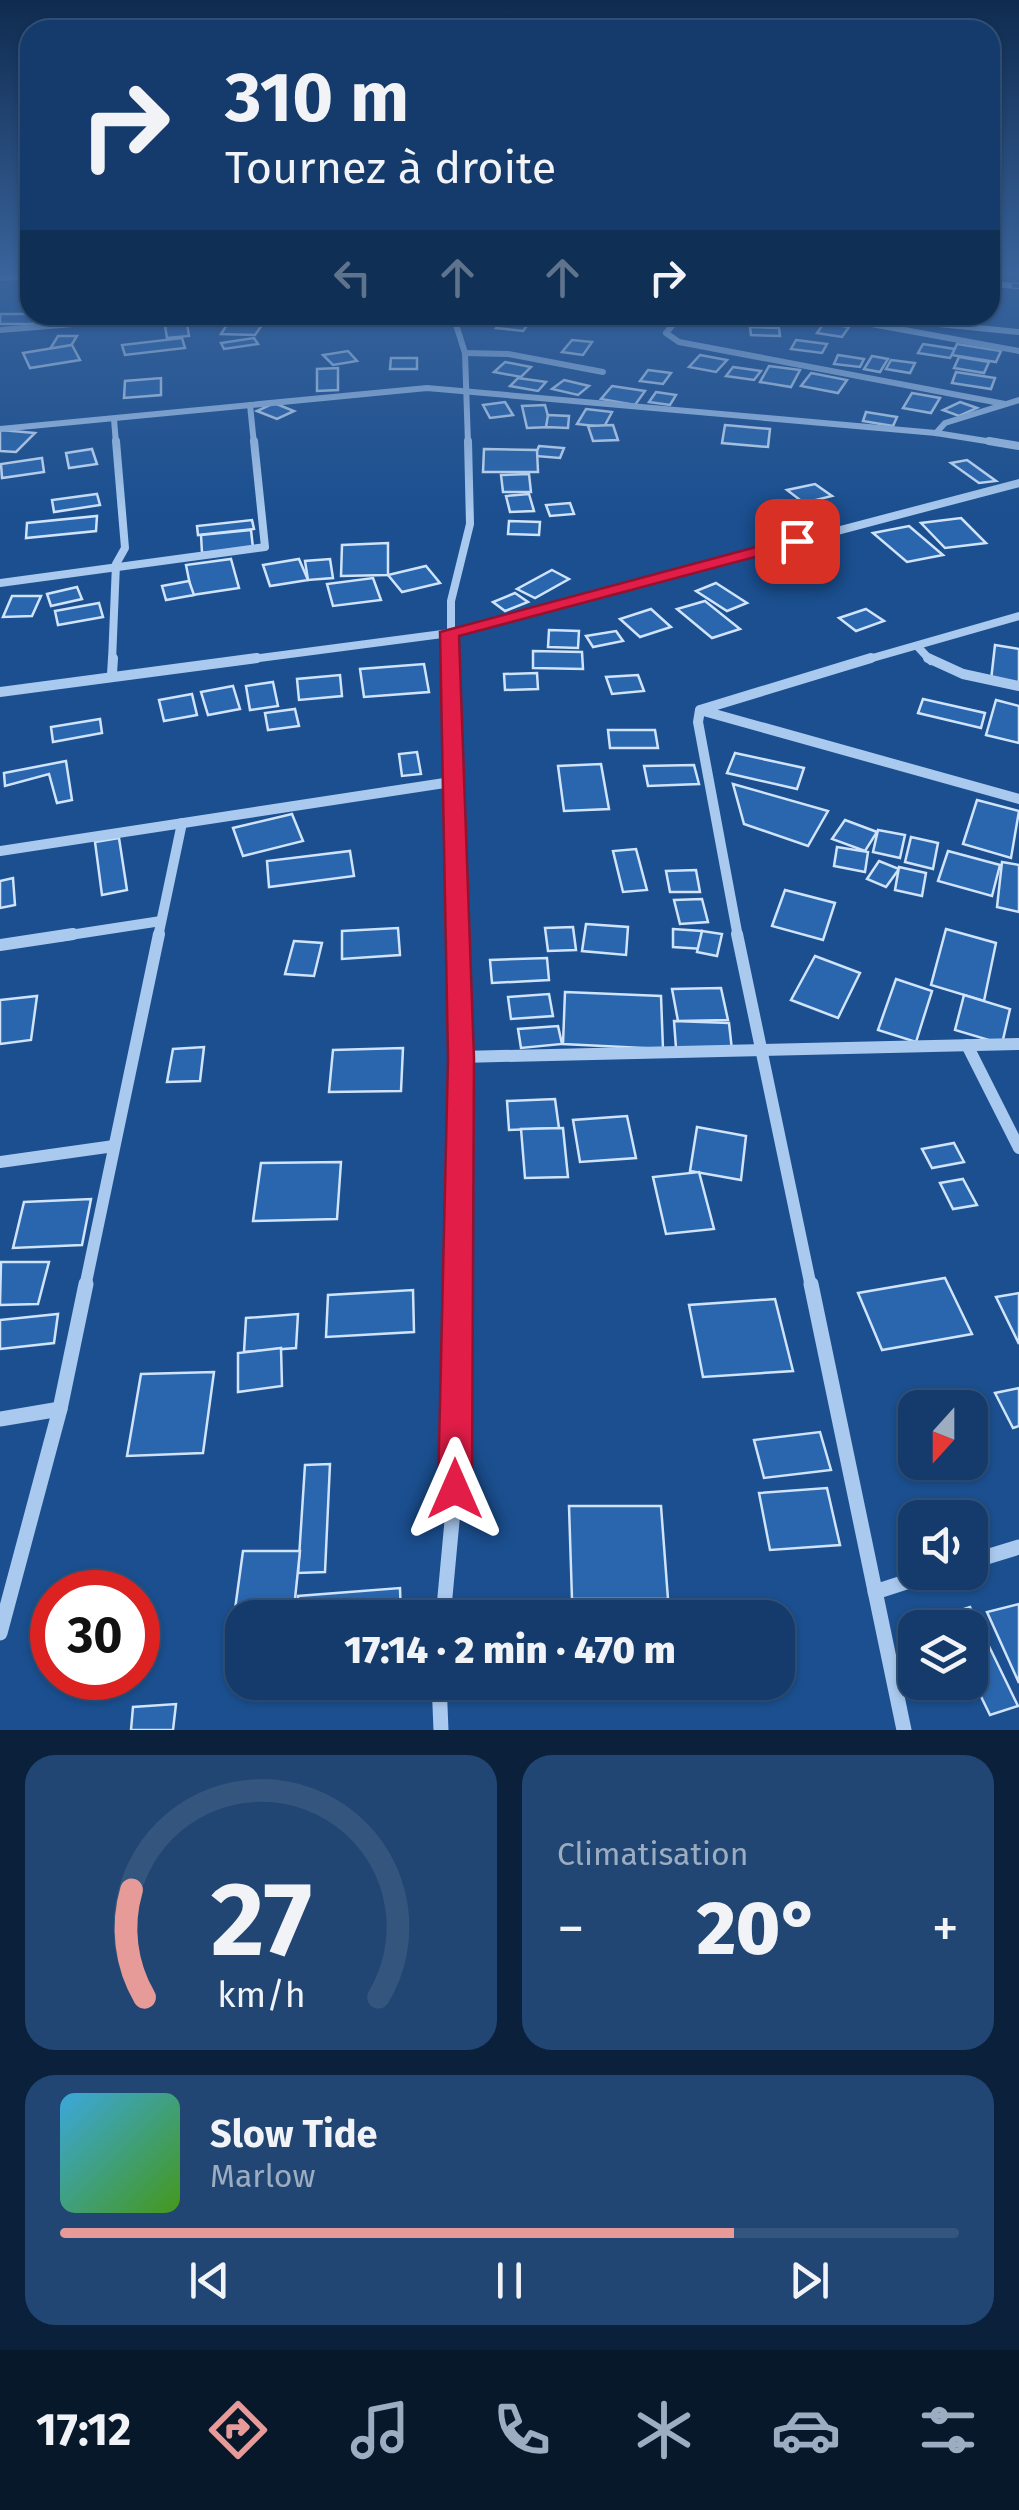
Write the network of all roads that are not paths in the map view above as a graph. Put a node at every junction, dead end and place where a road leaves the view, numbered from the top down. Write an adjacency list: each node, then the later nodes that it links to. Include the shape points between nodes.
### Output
1 (465, 353): 3 (street); 4 (street)
2 (740, 353): 6 (street)
3 (603, 372)
4 (466, 391): 7 (street, via 427,388); 10 (street); 16 (street, via 470,524)
5 (1019, 400): 6 (street)
6 (1005, 404): 10 (street, via 945,423)
7 (250, 405): 8 (street); 13 (street, via 267,545)
8 (114, 419): 9 (street); 13 (street, via 125,548)
9 (0, 429)
10 (936, 433): 11 (street)
11 (1019, 446)
12 (1019, 483): 16 (street)
13 (116, 564): 14 (street); 18 (street)
14 (0, 583)
15 (1019, 616): 17 (street)
16 (450, 632): 18 (street); 22 (street)
17 (918, 647): 19 (street, via 938,666); 21 (street)
18 (112, 674): 20 (street)
19 (1019, 686)
20 (0, 692)
21 (700, 710): 23 (street); 30 (street, via 720,852)
22 (452, 782): 24 (street); 31 (street)
23 (1019, 799)
24 (182, 823): 25 (street); 26 (street)
25 (0, 851)
26 (162, 922): 27 (street); 32 (street)
27 (0, 945)
28 (1019, 1044): 29 (street)
29 (968, 1046): 30 (street); 33 (street)
30 (761, 1052): 31 (street); 40 (street)
31 (461, 1058): 41 (street, via 455,1489)
32 (114, 1146): 34 (street); 35 (street)
33 (1019, 1148)
34 (0, 1162)
35 (60, 1409): 36 (street); 42 (street)
36 (0, 1419)
37 (1019, 1547): 38 (street)
38 (988, 1556)
39 (898, 1585): 40 (street)
40 (875, 1592): 45 (street)
41 (445, 1600)
42 (0, 1633)
43 (439, 1700): 44 (street)
44 (440, 1730)
45 (904, 1730)

